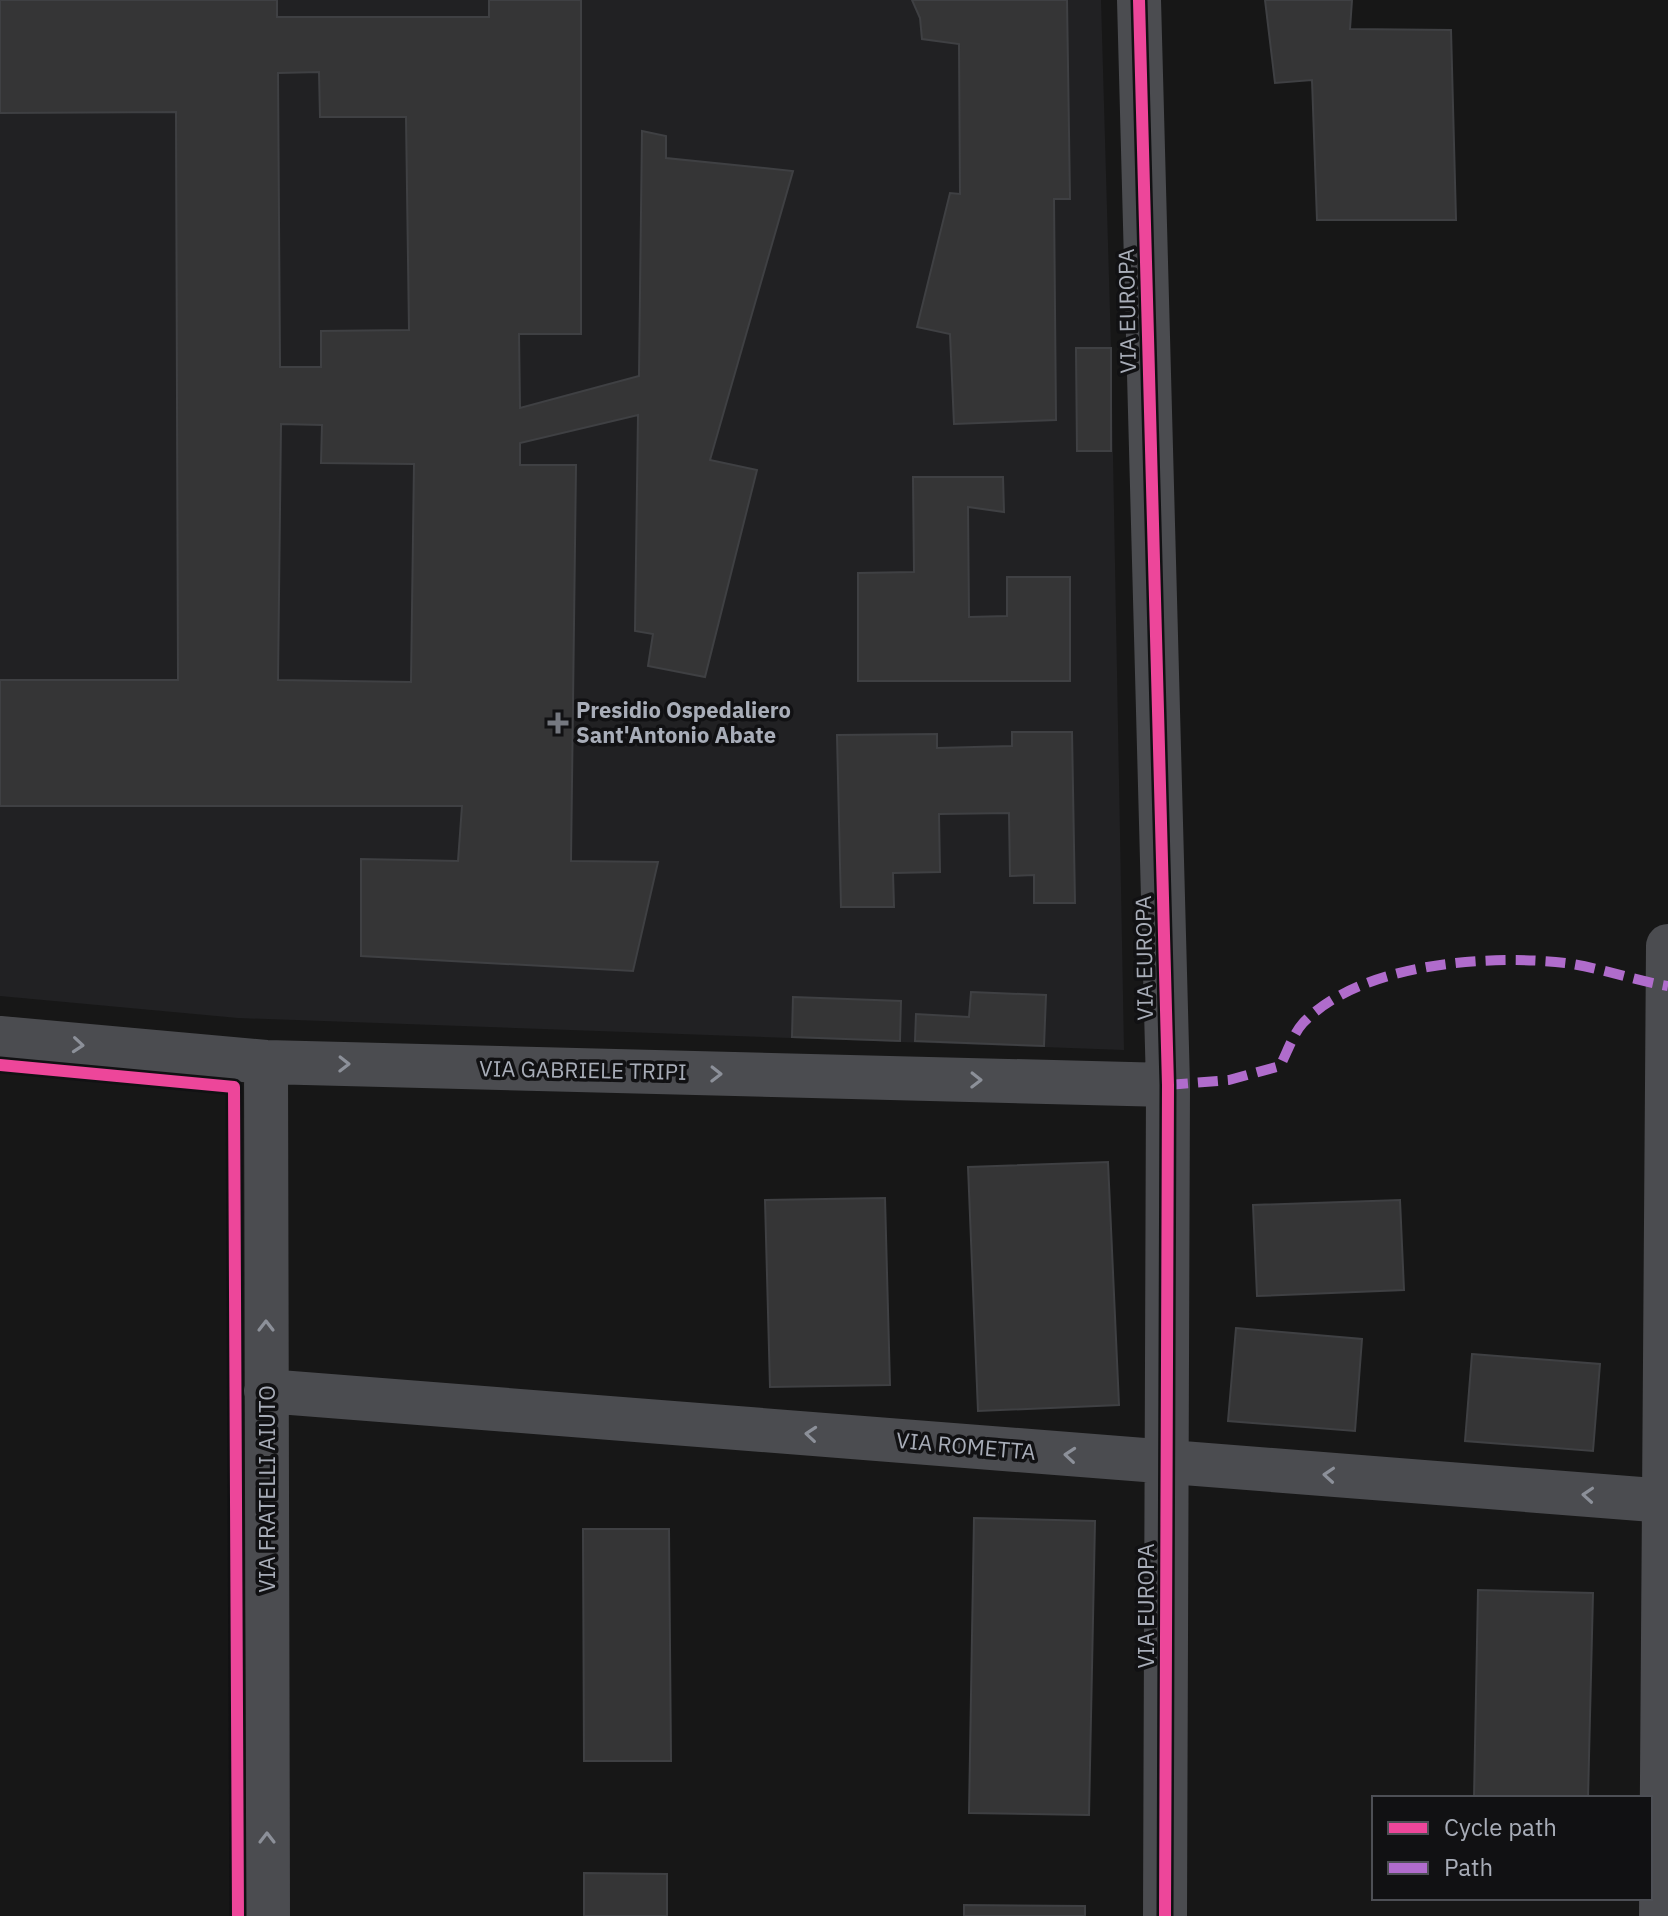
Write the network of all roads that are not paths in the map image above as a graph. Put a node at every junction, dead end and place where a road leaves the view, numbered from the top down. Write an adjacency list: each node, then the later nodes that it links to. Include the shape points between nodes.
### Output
1 (1139, 0): 5 (street, VIA EUROPA)
2 (1668, 946): 8 (street)
3 (0, 1038): 4 (street, VIA GABRIELE TRIPI, one-way to 4)
4 (266, 1062): 5 (street, VIA GABRIELE TRIPI, one-way to 5); 6 (street, VIA FRATELLI AIUTO, one-way to 4)
5 (1168, 1085): 7 (street, VIA EUROPA)
6 (266, 1391): 7 (street, VIA ROMETTA, one-way to 6); 9 (street, VIA FRATELLI AIUTO, one-way to 6)
7 (1167, 1462): 8 (street, VIA ROMETTA, one-way to 7); 10 (street, VIA EUROPA)
8 (1666, 1501): 11 (street)
9 (268, 1916)
10 (1165, 1916)
11 (1661, 1916)

